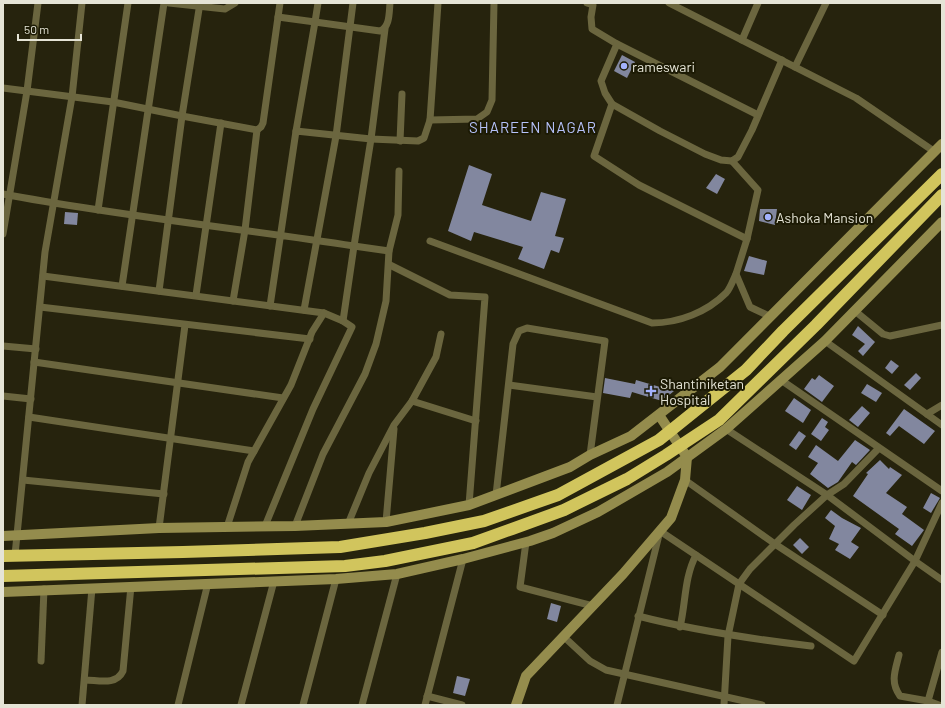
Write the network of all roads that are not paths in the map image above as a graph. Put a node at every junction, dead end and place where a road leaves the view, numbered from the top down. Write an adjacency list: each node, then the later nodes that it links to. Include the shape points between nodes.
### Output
1 (38, 3): 27 (street)
2 (82, 3): 29 (street)
3 (128, 3): 30 (street)
4 (164, 3): 32 (street)
5 (169, 3): 17 (street)
6 (235, 3): 17 (street, via 225,9)
7 (280, 3): 18 (street)
8 (318, 3): 19 (street)
9 (353, 3): 20 (street)
10 (390, 3): 21 (street)
11 (438, 3): 35 (street)
12 (494, 3): 35 (street, via 492,100 487,112 477,119)
13 (669, 3): 22 (street)
14 (758, 3): 22 (street)
15 (826, 3): 25 (street)
16 (591, 4): 23 (street, via 592,29)
17 (200, 5): 34 (street)
18 (278, 17): 19 (street); 37 (street, via 263,123)
19 (315, 22): 20 (street); 38 (street)
20 (349, 28): 21 (street, via 380,31); 39 (street)
21 (385, 29): 40 (street)
22 (742, 40): 24 (street)
23 (617, 44): 31 (street, via 601,81); 33 (street)
24 (782, 60): 25 (street); 33 (street)
25 (795, 67): 43 (street, via 856,98)
26 (3, 88): 27 (street)
27 (27, 91): 29 (street); 47 (street)
28 (402, 94): 41 (street)
29 (72, 97): 30 (street); 49 (street)
30 (113, 102): 32 (street); 50 (street)
31 (612, 104): 44 (street, via 706,154); 58 (street, via 594,156 639,185)
32 (149, 109): 34 (street); 51 (street)
33 (758, 115): 44 (street, via 738,157)
34 (182, 116): 36 (street); 52 (street)
35 (430, 120): 41 (street, via 424,138 418,141)
36 (221, 123): 37 (street); 54 (street)
37 (257, 130): 55 (street)
38 (296, 131): 39 (street); 57 (street)
39 (336, 136): 40 (street); 59 (street)
40 (371, 139): 41 (street); 61 (street)
41 (400, 141)
42 (942, 144): 43 (street)
43 (934, 152): 75 (street)
44 (732, 161): 58 (street, via 758,190)
45 (399, 171): 62 (street, via 398,215)
46 (942, 174): 101 (highway, via 746,370)
47 (6, 195): 49 (street); 56 (street)
48 (942, 195): 103 (highway, via 816,325 719,420)
49 (54, 203): 50 (street); 65 (street)
50 (98, 210): 51 (street)
51 (134, 215): 52 (street); 66 (street)
52 (170, 220): 54 (street); 67 (street)
53 (942, 222): 73 (street)
54 (207, 225): 55 (street); 68 (street)
55 (245, 230): 57 (street); 69 (street)
56 (3, 234)
57 (281, 235): 59 (street); 70 (street)
58 (747, 239): 64 (street)
59 (316, 240): 61 (street); 72 (street)
60 (430, 241): 64 (street, via 652,322 664,323 692,316 727,293)
61 (354, 246): 62 (street); 76 (street)
62 (389, 251): 63 (street)
63 (390, 266): 97 (street, via 450,295 485,297); 119 (street, via 382,325 376,344 365,374 324,454)
64 (736, 274): 75 (street, via 750,307)
65 (43, 276): 66 (street); 71 (street)
66 (122, 286): 67 (street)
67 (159, 291): 68 (street)
68 (196, 296): 69 (street)
69 (233, 301): 70 (street)
70 (270, 306): 72 (street)
71 (40, 308): 77 (street); 83 (street)
72 (304, 310): 74 (street)
73 (855, 311): 78 (street, via 883,334 890,336); 81 (street)
74 (324, 313): 76 (street); 80 (street)
75 (769, 316): 95 (street, via 720,367)
76 (343, 321): 118 (street, via 352,327 313,408)
77 (185, 325): 80 (street); 86 (street)
78 (942, 325)
79 (441, 334): 92 (street, via 436,357)
80 (310, 339): 90 (street)
81 (825, 341): 85 (street); 94 (street)
82 (3, 346): 83 (street)
83 (36, 349): 84 (street)
84 (34, 362): 86 (street); 91 (street)
85 (781, 380): 100 (street); 104 (street)
86 (178, 383): 90 (street); 102 (street)
87 (509, 386): 89 (street); 89 (street, via 513,344 519,331 527,328 605,341); 112 (street)
88 (3, 396): 91 (street)
89 (596, 397): 106 (street)
90 (283, 398): 105 (street)
91 (31, 400): 96 (street)
92 (412, 401): 97 (street); 98 (street)
93 (942, 405): 94 (street)
94 (927, 414): 99 (street)
95 (659, 416): 101 (street); 106 (street, via 631,436)
96 (29, 418): 102 (street); 108 (street)
97 (476, 421): 115 (street)
98 (394, 425): 116 (street); 117 (street, via 368,472)
99 (942, 425)
100 (726, 429): 107 (street); 113 (street)
101 (670, 431): 103 (street); 127 (highway, via 659,440 558,495 484,521 425,533 340,547)
102 (171, 439): 105 (street); 111 (street)
103 (679, 446): 107 (street); 133 (highway, via 627,479 564,510 473,543 386,561 346,566)
104 (878, 449): 110 (street); 113 (street, via 844,484)
105 (254, 451): 120 (street)
106 (590, 455): 112 (street, via 570,467)
107 (687, 457): 109 (street); 125 (street, via 667,472 598,512 553,533)
108 (23, 480): 111 (street); 123 (street)
109 (685, 480): 122 (street, via 671,518); 126 (street)
110 (942, 491)
111 (164, 494): 121 (street)
112 (496, 495): 115 (street)
113 (827, 495): 126 (street); 131 (street)
114 (942, 503): 131 (street)
115 (469, 505): 116 (street)
116 (386, 522): 117 (street)
117 (348, 524): 119 (street)
118 (265, 526): 119 (street); 120 (street)
119 (295, 526)
120 (227, 527): 121 (street)
121 (159, 528): 123 (street)
122 (660, 531): 128 (street); 143 (street); 144 (street)
123 (17, 535): 124 (street); 127 (street)
124 (3, 536)
125 (526, 542): 130 (street); 143 (street, via 520,587)
126 (775, 544): 138 (street); 145 (street)
127 (15, 555): 129 (highway)
128 (696, 555): 138 (street); 146 (street, via 687,574)
129 (3, 556)
130 (463, 559): 132 (street); 155 (street)
131 (914, 561): 135 (street); 145 (street)
132 (397, 574): 134 (street); 162 (street)
133 (3, 576)
134 (336, 579): 136 (street); 161 (street)
135 (942, 580)
136 (274, 581): 137 (street); 160 (street)
137 (208, 583): 139 (street); 159 (street)
138 (739, 584): 145 (street, via 854,660); 148 (street)
139 (131, 586): 140 (street); 154 (street, via 123,671 116,680)
140 (92, 588): 141 (street); 154 (street)
141 (44, 589): 142 (street); 152 (street)
142 (3, 592)
143 (593, 606): 147 (street)
144 (638, 616): 146 (street); 153 (street)
145 (883, 616)
146 (680, 627): 148 (street)
147 (563, 636): 153 (street, via 590,662); 165 (street, via 526,676)
148 (728, 636): 149 (street); 156 (street)
149 (811, 646)
150 (942, 652): 157 (street)
151 (899, 655): 157 (street, via 894,673 894,688 900,696)
152 (41, 661)
153 (623, 676): 156 (street); 166 (street)
154 (84, 680): 158 (street)
155 (428, 696): 163 (street); 164 (street)
156 (725, 697): 167 (street); 168 (street)
157 (928, 701): 169 (street)
158 (82, 705)
159 (178, 705)
160 (242, 705)
161 (303, 705)
162 (362, 705)
163 (425, 705)
164 (462, 705)
165 (516, 705)
166 (617, 705)
167 (724, 705)
168 (762, 705)
169 (939, 705)

